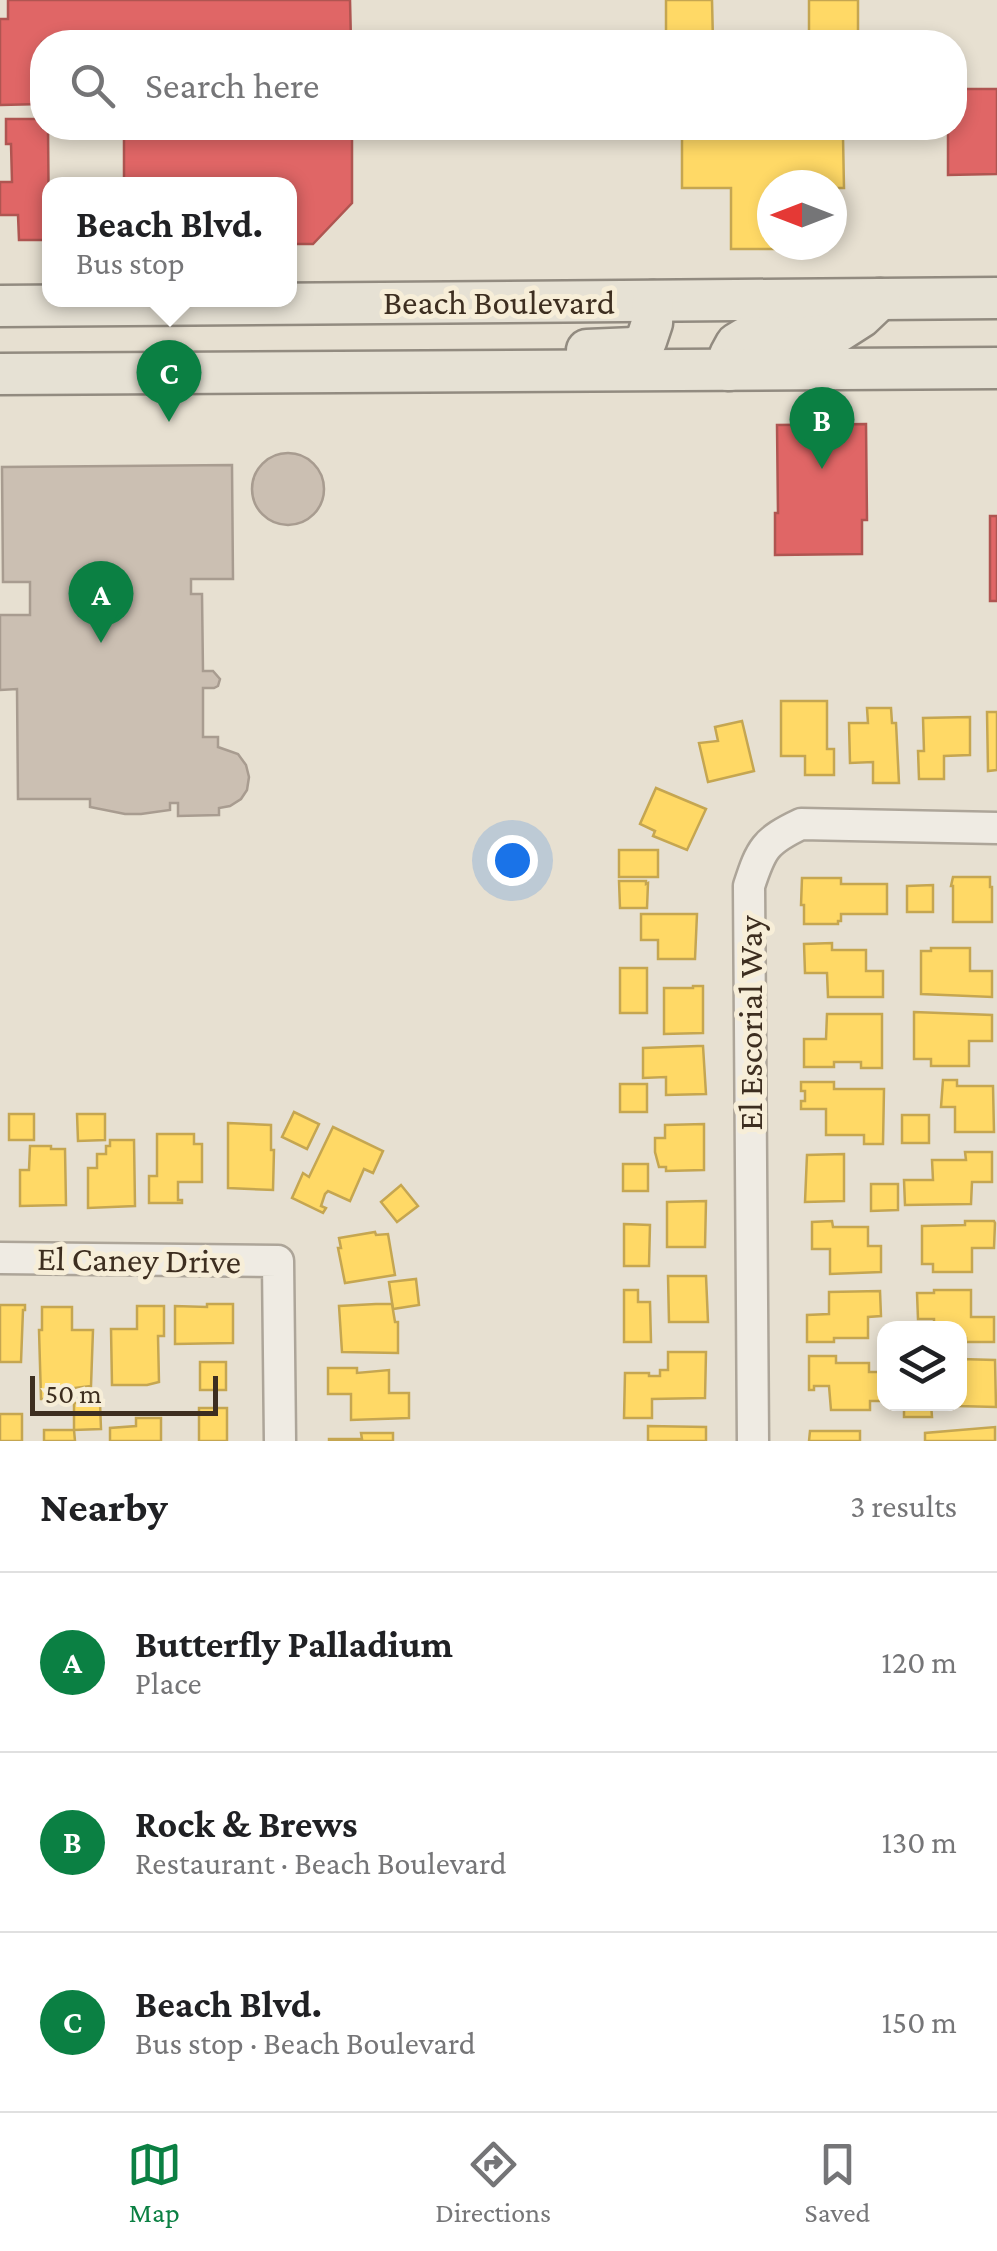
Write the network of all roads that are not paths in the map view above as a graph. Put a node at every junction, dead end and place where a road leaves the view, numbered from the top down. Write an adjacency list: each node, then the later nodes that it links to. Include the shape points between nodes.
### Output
1 (997, 298): 2 (main road, Beach Boulevard)
2 (880, 299): 3 (main road, Beach Boulevard); 8 (main road, via 836,333 746,338 730,355)
3 (652, 302): 4 (main road, Beach Boulevard); 9 (main road, via 646,341 634,348 539,350)
4 (297, 304)
5 (0, 306): 6 (main road, Beach Boulevard)
6 (42, 306)
7 (997, 368): 8 (main road, Beach Boulevard)
8 (729, 370): 9 (main road, Beach Boulevard)
9 (516, 372): 10 (main road, Beach Boulevard)
10 (0, 374)
11 (997, 828): 14 (street, El Escorial Way, via 802,824 774,837 758,860 749,886)
12 (0, 1258): 13 (street, El Caney Drive, via 278,1261)
13 (280, 1441)
14 (753, 1441)

